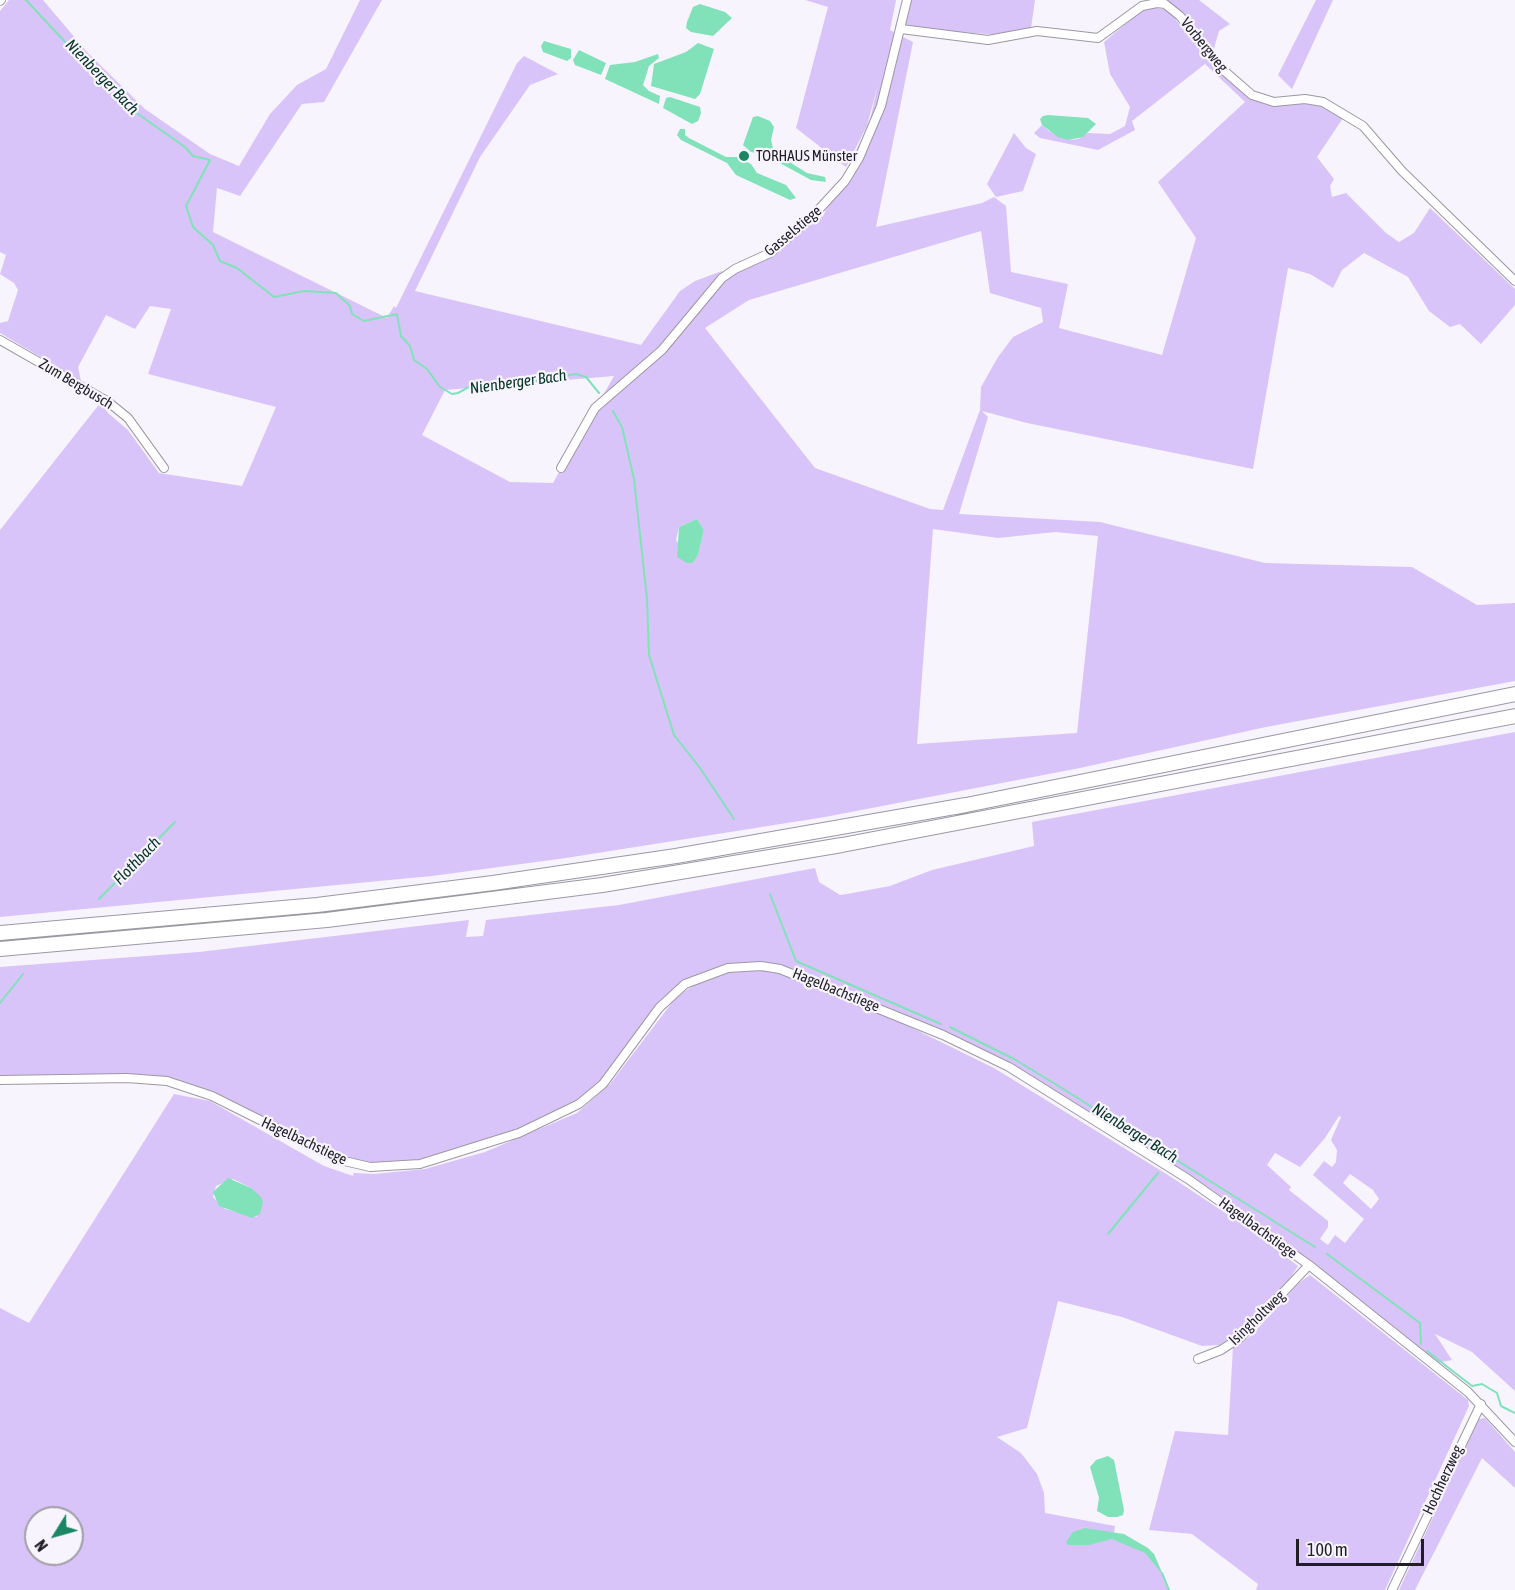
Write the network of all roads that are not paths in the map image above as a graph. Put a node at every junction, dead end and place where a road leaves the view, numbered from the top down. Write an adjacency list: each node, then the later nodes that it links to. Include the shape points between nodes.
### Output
1 (907, 0): 2 (street, Gasselstiege)
2 (901, 29): 3 (street, Vorbergweg, via 988,40 1037,31 1098,38 1142,6 1165,4 1180,16 1221,68 1252,95 1274,102 1323,102 1363,126 1402,171); 6 (street, Gasselstiege, via 875,124 845,181 810,219 770,253 722,278 662,350 595,408)
3 (1515, 280)
4 (0, 340): 5 (street, Zum Bergbusch, via 107,401 128,418)
5 (164, 468)
6 (561, 468)
7 (1515, 694): 9 (highway, via 858,825 687,855 487,884 242,912)
8 (1515, 716): 10 (highway, via 842,845 481,901 229,930)
9 (0, 933)
10 (0, 949)
11 (0, 1080): 12 (street, Hagelbachstiege, via 167,1081 212,1096 340,1160 370,1167 420,1164 566,1113 603,1084 659,1008 685,984 728,968 761,966 780,969 1009,1066 1188,1179)
12 (1309, 1265): 13 (street, Isingholtweg, via 1241,1337); 14 (street, Hagelbachstiege)
13 (1198, 1359)
14 (1481, 1404): 15 (street, Hagelbachstiege); 16 (street, Hochherzweg)
15 (1515, 1442)
16 (1392, 1590)

